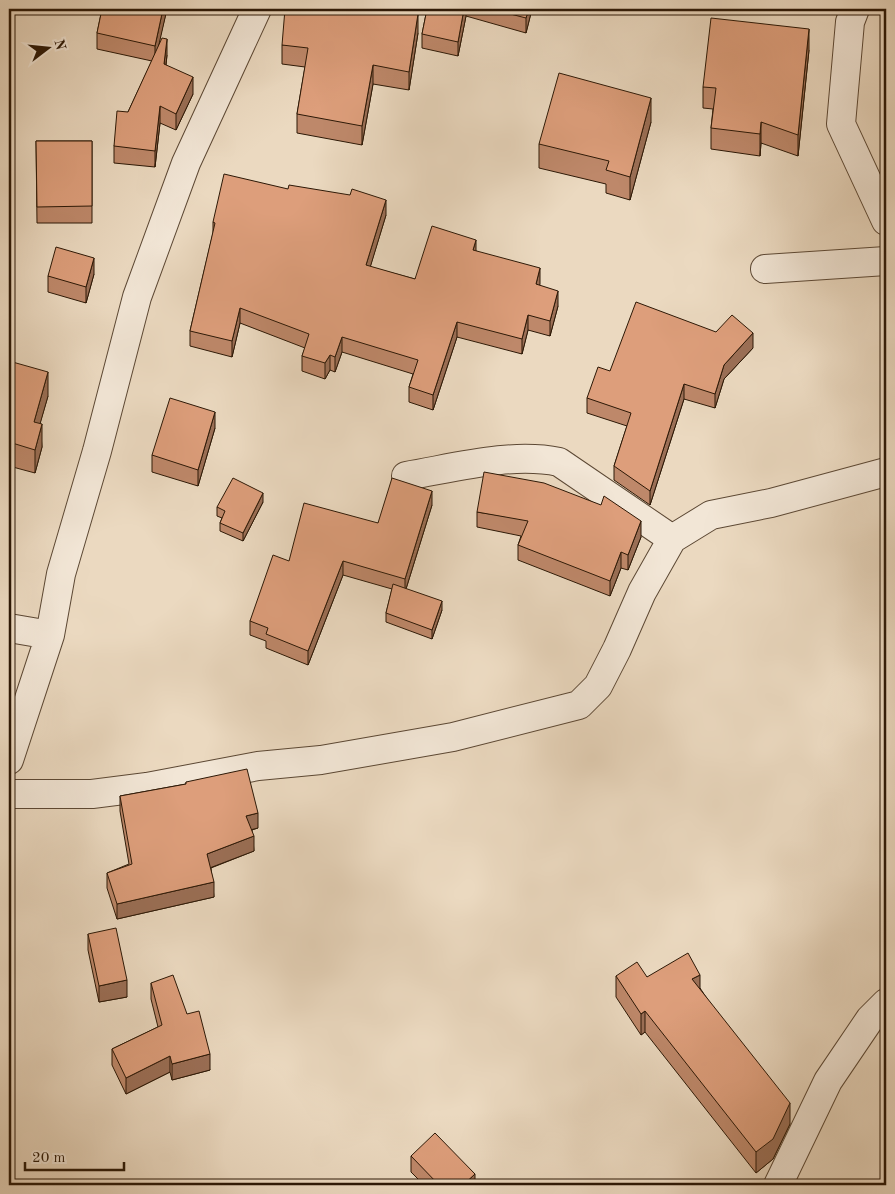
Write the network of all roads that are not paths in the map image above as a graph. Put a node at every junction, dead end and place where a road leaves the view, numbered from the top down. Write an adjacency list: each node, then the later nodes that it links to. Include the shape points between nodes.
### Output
1 (257, 9): 10 (street, via 186,163 137,297 61,574)
2 (855, 9): 3 (street, via 850,22 841,124)
3 (886, 221)
4 (886, 261): 5 (street)
5 (765, 269)
6 (886, 472): 8 (street, via 771,503 711,515)
7 (406, 476): 8 (street, via 509,460 538,458 559,462)
8 (672, 539): 12 (street, via 642,592 598,686 579,706 453,737 321,760 258,766 147,788 92,794)
9 (9, 628): 10 (street)
10 (50, 635): 11 (street)
11 (9, 760)
12 (9, 794)
13 (886, 1002): 14 (street, via 828,1081)
14 (778, 1185)

